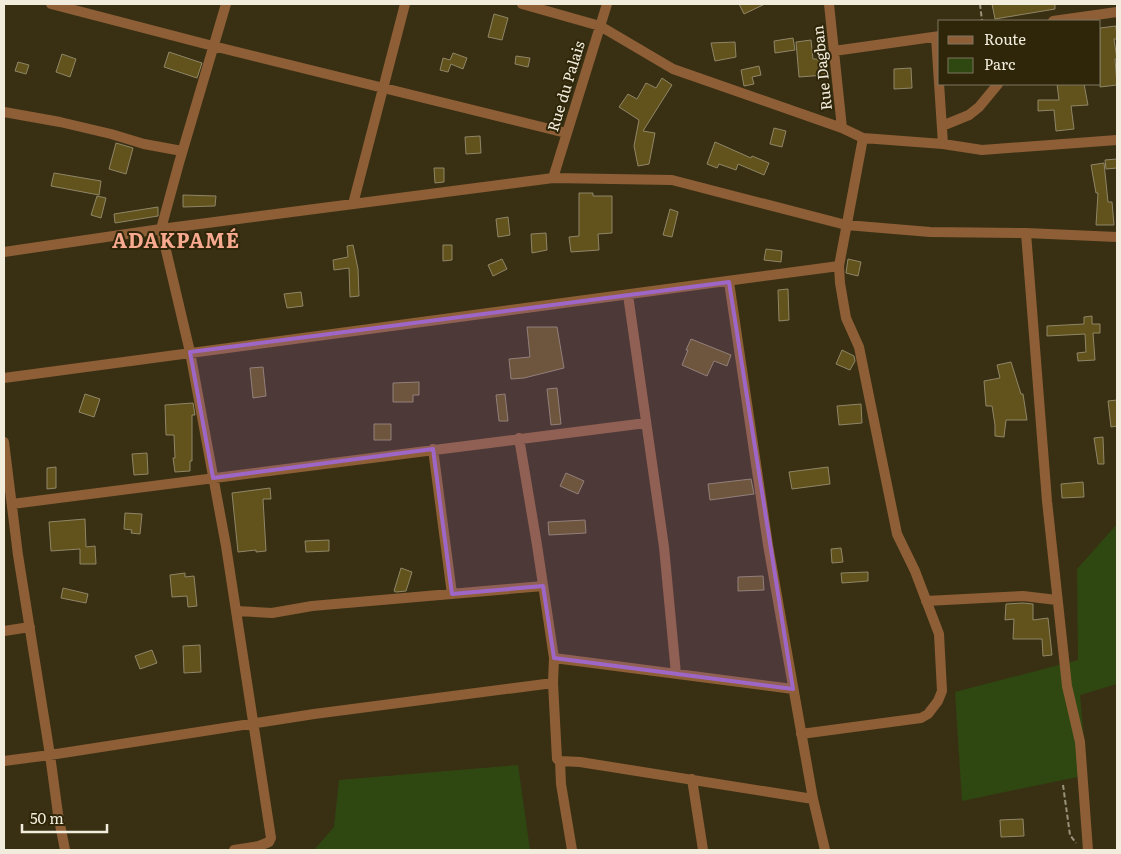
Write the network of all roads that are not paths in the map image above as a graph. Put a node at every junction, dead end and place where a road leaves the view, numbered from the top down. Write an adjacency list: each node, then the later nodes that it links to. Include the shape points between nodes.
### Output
1 (51, 4): 11 (street)
2 (226, 4): 11 (street)
3 (405, 4): 15 (street)
4 (522, 4): 9 (street)
5 (607, 4): 9 (street, Rue du Palais)
6 (829, 4): 12 (street, Rue Dagban)
7 (1117, 12): 8 (street)
8 (1060, 20)
9 (600, 26): 18 (street, via 673,69); 19 (street, Rue du Palais)
10 (938, 37): 12 (street)
11 (213, 46): 15 (street); 23 (street)
12 (834, 51): 18 (street, Rue Dagban)
13 (940, 85): 17 (street)
14 (997, 85): 17 (street, via 969,115)
15 (382, 87): 19 (street); 25 (street)
16 (4, 112): 23 (street, via 60,122)
17 (942, 126): 22 (street)
18 (842, 128): 20 (street)
19 (566, 133): 24 (street, Rue du Palais)
20 (863, 138): 22 (street); 26 (street)
21 (1117, 140): 22 (street, via 982,150)
22 (943, 144)
23 (182, 152): 27 (street)
24 (553, 178): 25 (street); 26 (street, via 672,180)
25 (353, 204): 27 (street)
26 (846, 225): 28 (street, via 930,232); 31 (street)
27 (161, 229): 30 (street); 34 (street)
28 (1026, 233): 29 (street); 44 (street)
29 (1117, 237)
30 (4, 252)
31 (839, 266): 32 (street); 45 (street, via 846,318 859,347 897,534)
32 (729, 282): 33 (street); 52 (street)
33 (628, 295): 34 (street); 36 (street)
34 (190, 352): 35 (street); 40 (street)
35 (4, 378)
36 (646, 423): 37 (street); 50 (street, via 664,547)
37 (519, 438): 39 (street); 42 (street)
38 (4, 442): 41 (street)
39 (433, 450): 40 (street); 43 (street)
40 (213, 478): 41 (street); 46 (street)
41 (12, 504): 47 (street)
42 (544, 586): 43 (street); 49 (street)
43 (452, 594): 46 (street, via 312,606 272,613)
44 (1057, 600): 45 (street, via 1023,596); 65 (street, via 1067,686 1080,742)
45 (926, 601): 54 (street, via 939,634 942,691 928,714 921,718)
46 (236, 611): 53 (street)
47 (30, 627): 48 (street); 55 (street)
48 (4, 631)
49 (554, 658): 50 (street); 51 (street)
50 (676, 674): 52 (street)
51 (553, 683): 53 (street); 57 (street, via 556,757)
52 (793, 689): 54 (street)
53 (253, 723): 55 (street); 61 (street, via 271,838 259,846)
54 (801, 734): 59 (street)
55 (50, 755): 56 (street); 60 (street)
56 (4, 761)
57 (560, 761): 58 (street); 62 (street)
58 (692, 780): 59 (street); 63 (street)
59 (812, 799): 64 (street)
60 (65, 850)
61 (234, 850)
62 (572, 850)
63 (703, 850)
64 (825, 850)
65 (1088, 850)

